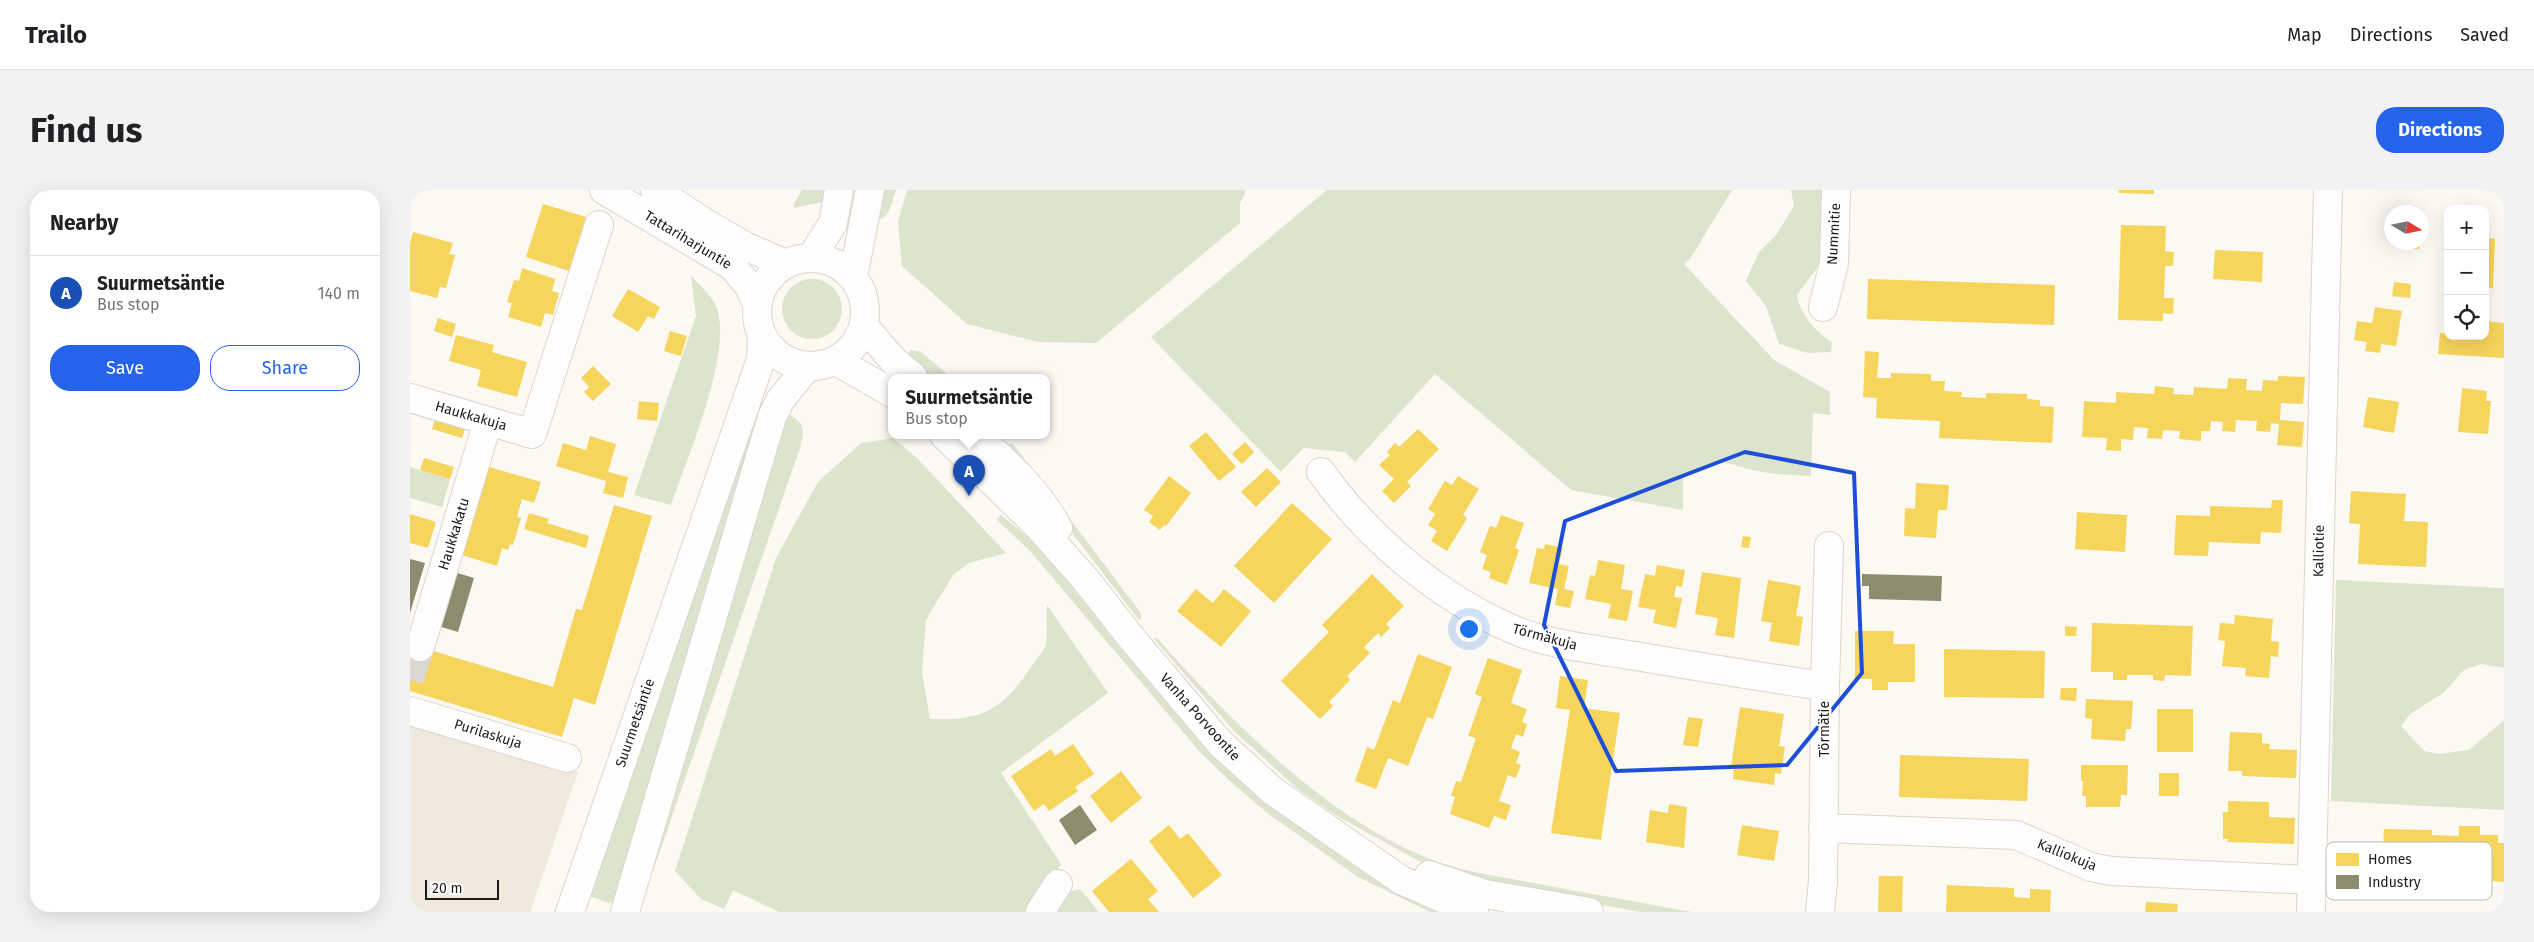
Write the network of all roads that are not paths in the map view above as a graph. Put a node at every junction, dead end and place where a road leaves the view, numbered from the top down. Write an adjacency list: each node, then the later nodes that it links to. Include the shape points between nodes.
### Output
1 (604, 190): 10 (main road, Tattariharjuntie, via 732,266 750,286)
2 (655, 190): 8 (main road, Tattariharjuntie, via 745,246)
3 (839, 190): 8 (main road, via 832,223)
4 (870, 190): 9 (main road)
5 (1836, 190): 11 (main road, Nummitie, via 1834,263)
6 (2328, 190): 31 (main road, Kalliotie)
7 (599, 226): 19 (main road, Haukkakuja, via 532,434)
8 (799, 261): 9 (main road, via 828,260); 10 (main road, via 774,272)
9 (853, 277): 12 (main road, via 862,291)
10 (757, 304): 13 (main road)
11 (1823, 307)
12 (864, 326): 14 (main road, via 852,348); 16 (main road)
13 (762, 335): 15 (main road, via 772,350 786,360); 33 (main road, Suurmetsäntie, via 761,359)
14 (836, 361): 15 (main road); 17 (main road)
15 (807, 367): 34 (main road, via 781,399 772,416)
16 (909, 374)
17 (888, 391)
18 (410, 398): 19 (main road, Haukkakuja)
19 (488, 421): 25 (main road, Haukkakatu)
20 (949, 439): 24 (main road, Vanha Porvoontie, via 1038,526)
21 (980, 439): 24 (main road, Vanha Porvoontie, via 1018,475 1052,516)
22 (1321, 472): 26 (main road, Törmäkuja, via 1344,504 1427,580 1469,608 1513,630 1568,645)
23 (1829, 546): 26 (main road, Törmätie)
24 (1086, 580): 30 (main road, Vanha Porvoontie, via 1221,744 1273,791)
25 (420, 647)
26 (1824, 686): 29 (main road, Törmätie)
27 (410, 711): 28 (main road, Purilaskuja)
28 (566, 758)
29 (1823, 828): 31 (main road, Kalliokuja, via 2016,835 2091,867 2111,871); 38 (main road, Törmätie)
30 (1360, 851): 36 (main road, Vanha Porvoontie, via 1401,880); 37 (main road, Vanha Porvoontie, via 1485,894)
31 (2312, 880): 39 (main road, Kalliotie)
32 (1058, 884): 35 (main road)
33 (570, 912)
34 (625, 912)
35 (1040, 912)
36 (1474, 912)
37 (1589, 912)
38 (1820, 912)
39 (2312, 912)

